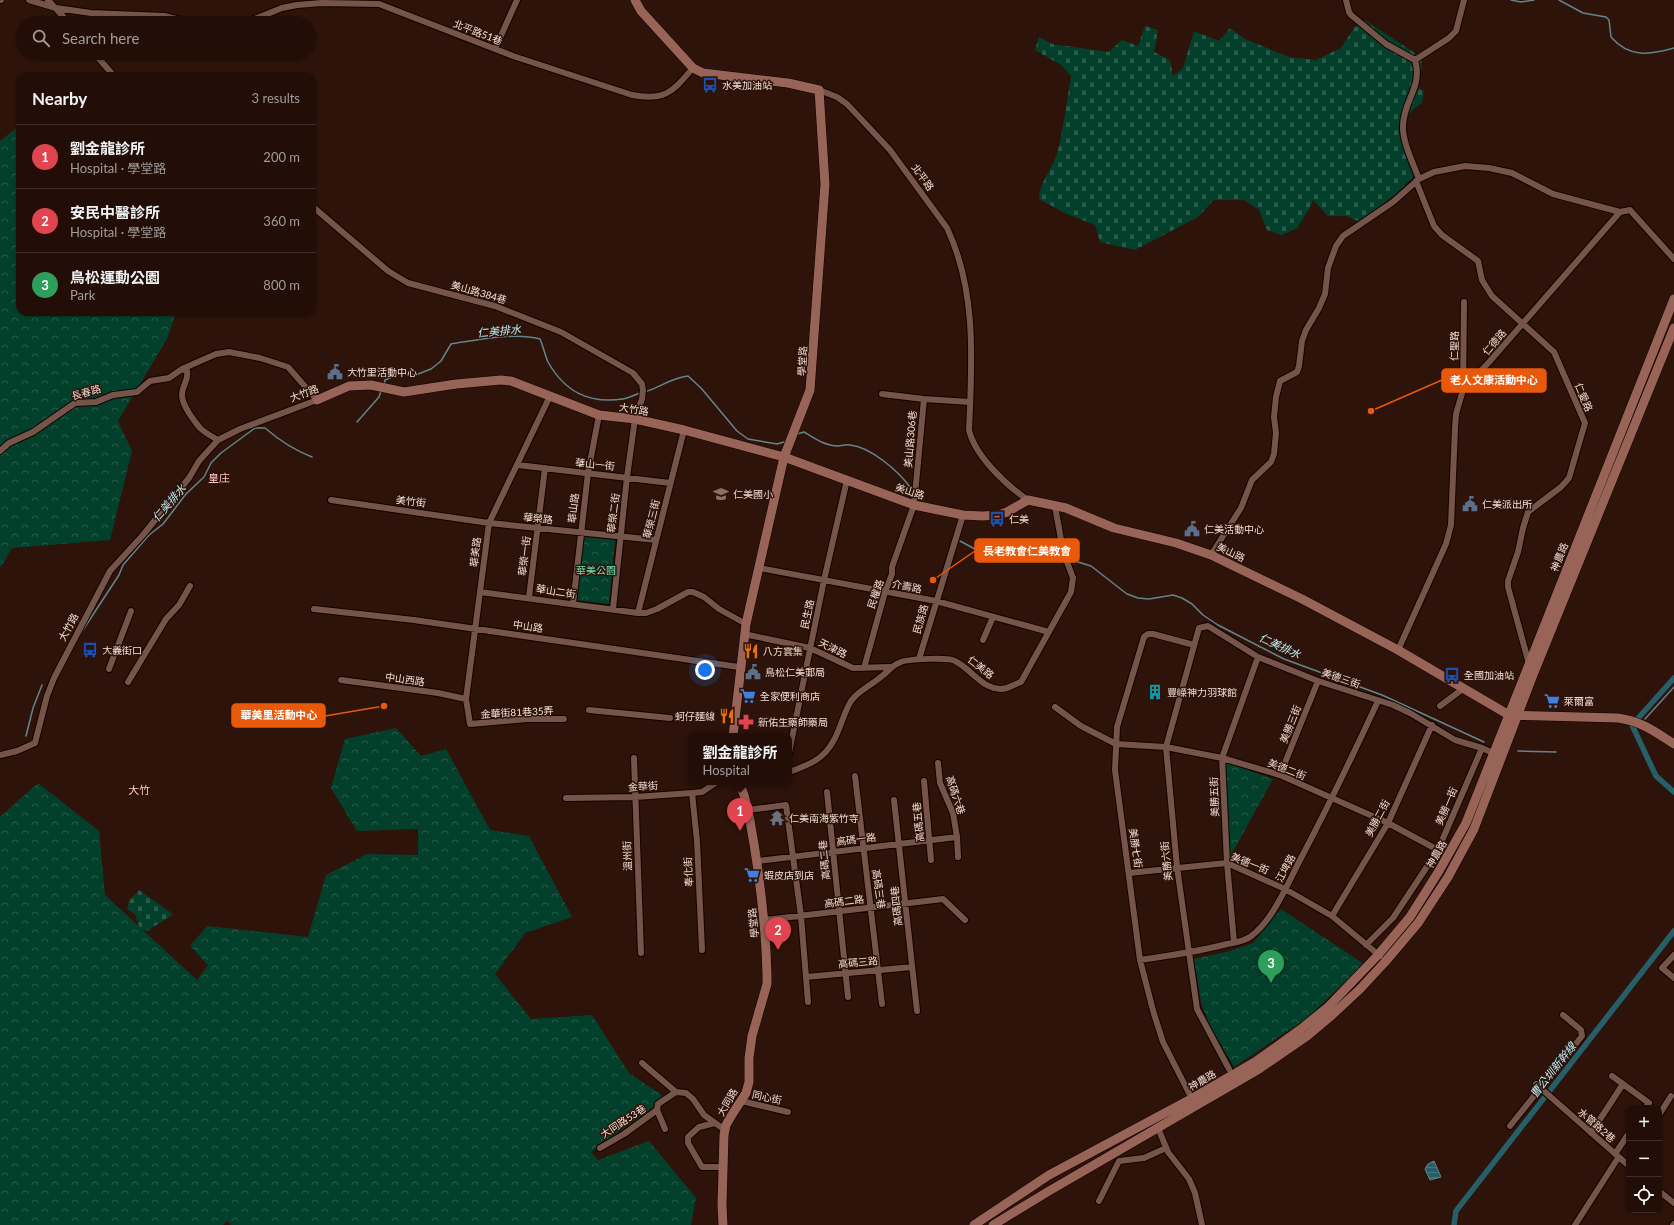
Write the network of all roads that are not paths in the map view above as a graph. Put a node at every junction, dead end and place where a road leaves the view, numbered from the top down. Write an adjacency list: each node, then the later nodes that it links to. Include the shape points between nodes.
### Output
1 (29, 0): 7 (street)
2 (48, 0): 7 (street)
3 (517, 0): 11 (street)
4 (635, 0): 14 (street, 北平路, via 641,11)
5 (1346, 0): 13 (street, via 1351,15 1386,44)
6 (1464, 0): 13 (street, via 1456,31)
7 (56, 8): 8 (street); 9 (street, via 91,13)
8 (62, 16)
9 (164, 16)
10 (263, 16): 11 (street, 北平路51巷, via 297,5 379,4)
11 (495, 49): 14 (street, 北平路51巷, via 632,95 646,97 669,92)
12 (100, 60): 15 (street)
13 (1415, 60): 17 (street, 仁愛路, via 1418,80 1406,106 1403,130)
14 (693, 68): 16 (street, 北平路, via 703,73 788,83)
15 (111, 72)
16 (819, 90): 32 (street, 北平路, via 847,104 890,150 947,228 962,270 972,330); 38 (street, 學堂路, via 825,184 810,390)
17 (1417, 180): 19 (street, via 1434,172 1465,166 1489,168 1512,173 1553,194); 23 (street, 仁愛路, via 1434,226 1442,235 1478,261 1482,280 1492,296); 55 (street, via 1393,202 1343,236 1336,246 1328,268 1325,294 1302,341 1297,372 1280,381 1276,397 1276,433 1271,462 1252,480 1241,508)
18 (316, 209): 26 (street, 美山路384巷, via 388,271 408,283 495,306 561,332 633,373 642,384)
19 (1620, 212): 20 (street, via 1630,210); 23 (street, 仁德路)
20 (1674, 259)
21 (1674, 299): 79 (street, 神農路)
22 (1464, 302): 27 (street, 仁聖路)
23 (1523, 323): 27 (street, 仁德路); 79 (street, 仁愛路, via 1554,352 1585,423 1569,478 1528,512 1508,580)
24 (1674, 328): 84 (street, 神農路)
25 (182, 369): 31 (street, 長春路, via 216,354 229,352 260,358 288,366); 36 (street, via 187,371 188,377 182,396 185,405 201,428); 37 (street, 長春路, via 169,378 150,381 137,392 113,394 96,402 75,403)
26 (643, 390): 34 (street, 華榮二街)
27 (1463, 390): 76 (street, 仁德路, via 1455,428 1451,525 1446,544)
28 (882, 394): 30 (street, 美山路306巷)
29 (550, 396): 31 (street, 大竹路, via 511,381 501,380 404,392 370,385 349,386); 33 (street, 大竹路); 39 (street, 華美路)
30 (924, 399): 32 (street, 美山路306巷); 47 (street, 美山路306巷)
31 (317, 400): 36 (street, 大竹路)
32 (970, 402): 46 (street, 北平路, via 969,430 972,440 989,465 1014,491)
33 (599, 415): 34 (street, 大竹路); 41 (street, 華山路)
34 (635, 419): 35 (street, 大竹路); 42 (street, 華榮二街)
35 (684, 430): 38 (street, 大竹路); 44 (street, 華榮三街)
36 (218, 440): 106 (street, 大竹路, via 145,532 110,571 54,678 34,743)
37 (0, 451)
38 (784, 457): 43 (street, 美山路); 56 (street, 學堂路)
39 (518, 465): 40 (street, 華山一街); 50 (street, 華美路)
40 (545, 468): 41 (street, 華山一街); 51 (street, 華榮一街)
41 (588, 473): 42 (street, 華山一街); 52 (street, 華山路)
42 (627, 477): 44 (street, 華山一街); 53 (street, 華榮二街)
43 (847, 480): 47 (street, 美山路); 57 (street, 民生路)
44 (670, 483): 54 (street, 華榮三街)
45 (330, 500): 50 (street, 美竹街)
46 (1028, 500): 48 (street, 美山路); 49 (street, 美山路, via 999,515)
47 (914, 505): 49 (street, 美山路); 60 (street, 民權路)
48 (1055, 506): 55 (street, 美山路, via 1114,528 1176,543); 71 (street, 仁美路, via 1063,551 1073,578 1072,592)
49 (963, 515): 62 (street, 民族路)
50 (489, 523): 51 (street, 華榮路); 59 (street, 華美路)
51 (538, 528): 52 (street, 華榮路); 61 (street, 華榮一街)
52 (581, 532): 53 (street, 華榮路); 63 (street, 華山路)
53 (620, 536): 54 (street, 華榮路); 65 (street, 華榮二街)
54 (656, 540): 67 (street, 華榮三街)
55 (1211, 555): 76 (street, 美山路)
56 (759, 568): 57 (street, 介壽路); 69 (street, 學堂路)
57 (824, 580): 60 (street, 介壽路); 75 (street, 民生路)
58 (190, 586): 87 (street, via 179,606 166,619)
59 (480, 592): 61 (street, 華山二街); 70 (street, 華美路)
60 (885, 592): 62 (street, 介壽路); 82 (street, 民權路)
61 (529, 597): 63 (street, 華山二街)
62 (936, 601): 68 (street, 介壽路); 78 (street, 民族路)
63 (573, 604): 65 (street, 華山二街)
64 (314, 609): 70 (street, 中山路)
65 (613, 609): 67 (street, 華山二街)
66 (131, 611): 83 (street)
67 (638, 613): 69 (street, via 657,609 688,592 693,592)
68 (993, 617): 71 (street, 介壽路); 73 (street)
69 (746, 624): 72 (street, 學堂路)
70 (476, 629): 80 (street, 中山路); 89 (street, 華美路)
71 (1049, 632): 78 (street, 仁美路, via 1020,682 1006,688 987,687 953,659)
72 (744, 634): 75 (street, 天津路); 80 (street, 學堂路)
73 (983, 640)
74 (1194, 645): 77 (street, 美德三街, via 1199,628 1208,626); 101 (street, 美勝七街, via 1153,634 1144,637 1117,728); 103 (street, 美勝六街)
75 (810, 648): 82 (street, 天津路, via 853,668); 100 (street, 民生路)
76 (1398, 650): 88 (street, 美山路)
77 (1258, 657): 86 (street, 美德三街); 108 (street, 美勝五街)
78 (919, 660): 81 (street, 仁美路, via 902,661)
79 (1529, 664): 84 (street, 仁愛路); 94 (street, 神農路)
80 (740, 667): 99 (street, 學堂路)
81 (890, 667): 82 (street, 天津路); 110 (street, 仁美路, via 883,676 852,700 835,740 825,754 811,764)
82 (864, 668)
83 (109, 669)
84 (1533, 675): 94 (street, 神農路)
85 (341, 680): 89 (street, 中山西路)
86 (1318, 681): 90 (street, 美德三街); 111 (street, 美勝三街)
87 (128, 682)
88 (1464, 688): 92 (street); 94 (street, 美山路)
89 (466, 699): 97 (street, 華美路)
90 (1378, 701): 98 (street, 美德三街, via 1410,713); 120 (street, 江埤路)
91 (1055, 706): 101 (street, via 1081,726)
92 (1440, 706)
93 (589, 710): 95 (street)
94 (1514, 716): 102 (street, 美山路, via 1618,718 1645,725); 105 (street, 神農路); 153 (street, 神農路, via 1474,829 1448,877 1418,923)
95 (670, 718)
96 (564, 719): 97 (street, 金華街81巷35弄)
97 (470, 724)
98 (1432, 725): 104 (street, 美德三街, via 1455,740); 123 (street, 美勝二街)
99 (733, 733)
100 (792, 737)
101 (1116, 744): 103 (street, 美德二街); 136 (street, 美勝七街, via 1115,770)
102 (1674, 744)
103 (1166, 747): 108 (street, 美德二街); 135 (street, 美勝六街)
104 (1482, 748): 105 (street, 美德三街); 128 (street, 美勝一街)
105 (1495, 754): 150 (street, 神農路, via 1466,823 1439,871 1410,917)
106 (0, 755)
107 (634, 758): 118 (street, 溫州街)
108 (1222, 758): 111 (street, 美德二街); 134 (street, 美勝五街)
109 (938, 763): 124 (street, 高碼六巷, via 940,783 953,813)
110 (792, 771)
111 (1280, 775): 120 (street, 美德二街)
112 (855, 776): 127 (street, 高碼三巷)
113 (924, 781): 125 (street, 高碼五巷)
114 (712, 785): 117 (street, 金華街, via 702,792)
115 (740, 785): 122 (street, 學堂路)
116 (827, 792): 129 (street, 高碼二巷)
117 (692, 794): 118 (street, 金華街); 147 (street, 奉化街)
118 (635, 797): 119 (street, 金華街); 148 (street, 溫州街)
119 (566, 798)
120 (1332, 798): 123 (street, 美德二街); 137 (street, 江埤路)
121 (894, 800): 126 (street, 高碼四巷)
122 (748, 810): 130 (street, via 786,805); 133 (street, 學堂路)
123 (1388, 823): 128 (street, 美德二街); 142 (street, 美勝二街)
124 (957, 837): 125 (street, 高碼一路); 131 (street, 高碼六巷)
125 (930, 840): 126 (street, 高碼一路); 132 (street, 高碼五巷)
126 (899, 844): 127 (street, 高碼一路); 138 (street, 高碼四巷)
127 (863, 848): 129 (street, 高碼一路); 139 (street, 高碼三巷)
128 (1438, 850): 146 (street, 美勝一街, via 1393,918)
129 (834, 852): 130 (street, 高碼一路); 140 (street, 高碼二巷)
130 (793, 857): 133 (street, 高碼一路); 141 (street)
131 (958, 857)
132 (931, 860)
133 (757, 861): 143 (street, 學堂路)
134 (1227, 863): 135 (street, 美德一街); 137 (street, 美德一街); 145 (street, 美勝五街)
135 (1177, 867): 136 (street, 美德一街); 149 (street, 美勝六街)
136 (1129, 873): 152 (street, 美勝七街)
137 (1285, 889): 142 (street, 美德一街); 145 (street, 江埤路, via 1269,918 1250,937)
138 (906, 903): 139 (street, 高碼二路); 144 (street, 高碼二路, via 943,899); 154 (street, 高碼四巷)
139 (871, 907): 140 (street, 高碼二路); 155 (street, 高碼三巷)
140 (838, 912): 141 (street, 高碼二路); 156 (street, 高碼二巷)
141 (801, 916): 143 (street, 高碼二路); 157 (street)
142 (1332, 916): 146 (street, 美德一街)
143 (765, 920): 163 (street, 學堂路, via 767,984)
144 (965, 920)
145 (1234, 942): 149 (street, 江埤路)
146 (1366, 945): 150 (street, 美德一街)
147 (702, 950)
148 (641, 953)
149 (1188, 954): 152 (street, 江埤路); 166 (street, 美勝六街, via 1197,1009)
150 (1378, 955): 153 (street, 美德一街); 173 (street, 神農路, via 1328,1008)
151 (1674, 955): 158 (street, via 1662,968)
152 (1140, 960): 173 (street, 美勝七街, via 1163,1042)
153 (1385, 962): 173 (street, 神農路, via 1307,1036 1259,1069)
154 (912, 967): 155 (street, 高碼三路); 162 (street, 高碼四巷)
155 (878, 970): 156 (street, 高碼三路); 161 (street, 高碼三巷)
156 (845, 973): 157 (street, 高碼三路); 159 (street, 高碼二巷)
157 (806, 977): 160 (street)
158 (1674, 978)
159 (848, 997)
160 (808, 1002)
161 (882, 1004)
162 (917, 1011)
163 (757, 1015): 172 (street, 大同路, via 749,1058 748,1082)
164 (1563, 1015): 169 (street, via 1581,1030 1582,1036)
165 (642, 1063): 170 (street)
166 (1229, 1069)
167 (1612, 1076): 168 (street)
168 (1623, 1084): 174 (street, via 1649,1103); 183 (street)
169 (1539, 1087): 179 (street); 183 (street, 水管路2巷)
170 (676, 1092): 175 (street, 大同路53巷, via 658,1104); 178 (street, via 693,1099 704,1115)
171 (1671, 1096): 176 (street)
172 (741, 1101): 177 (street, 同心街); 182 (street, 大同路)
173 (1194, 1103): 180 (street, 神農路); 194 (street, 神農路, via 1049,1176)
174 (1647, 1105)
175 (657, 1110): 181 (street, 大同路53巷); 185 (street, 大同路53巷)
176 (1662, 1110)
177 (788, 1112)
178 (714, 1123): 182 (street); 189 (street, via 699,1127 688,1137 688,1143 702,1167)
179 (1510, 1126)
180 (1158, 1128): 186 (street); 195 (street, 神農路)
181 (665, 1129)
182 (725, 1130): 189 (street, 大同路)
183 (1590, 1133): 187 (street, 水管路2巷)
184 (1626, 1139): 187 (street)
185 (600, 1148)
186 (1166, 1148): 191 (street, via 1144,1158 1119,1161); 196 (street, via 1189,1179 1195,1192)
187 (1617, 1156): 188 (street, 水管路2巷); 197 (street)
188 (1626, 1163)
189 (723, 1167): 193 (street, 大同路)
190 (1662, 1193): 192 (street)
191 (1098, 1201)
192 (1674, 1203)
193 (723, 1225)
194 (974, 1225)
195 (994, 1225)
196 (1202, 1225)
197 (1575, 1225)

